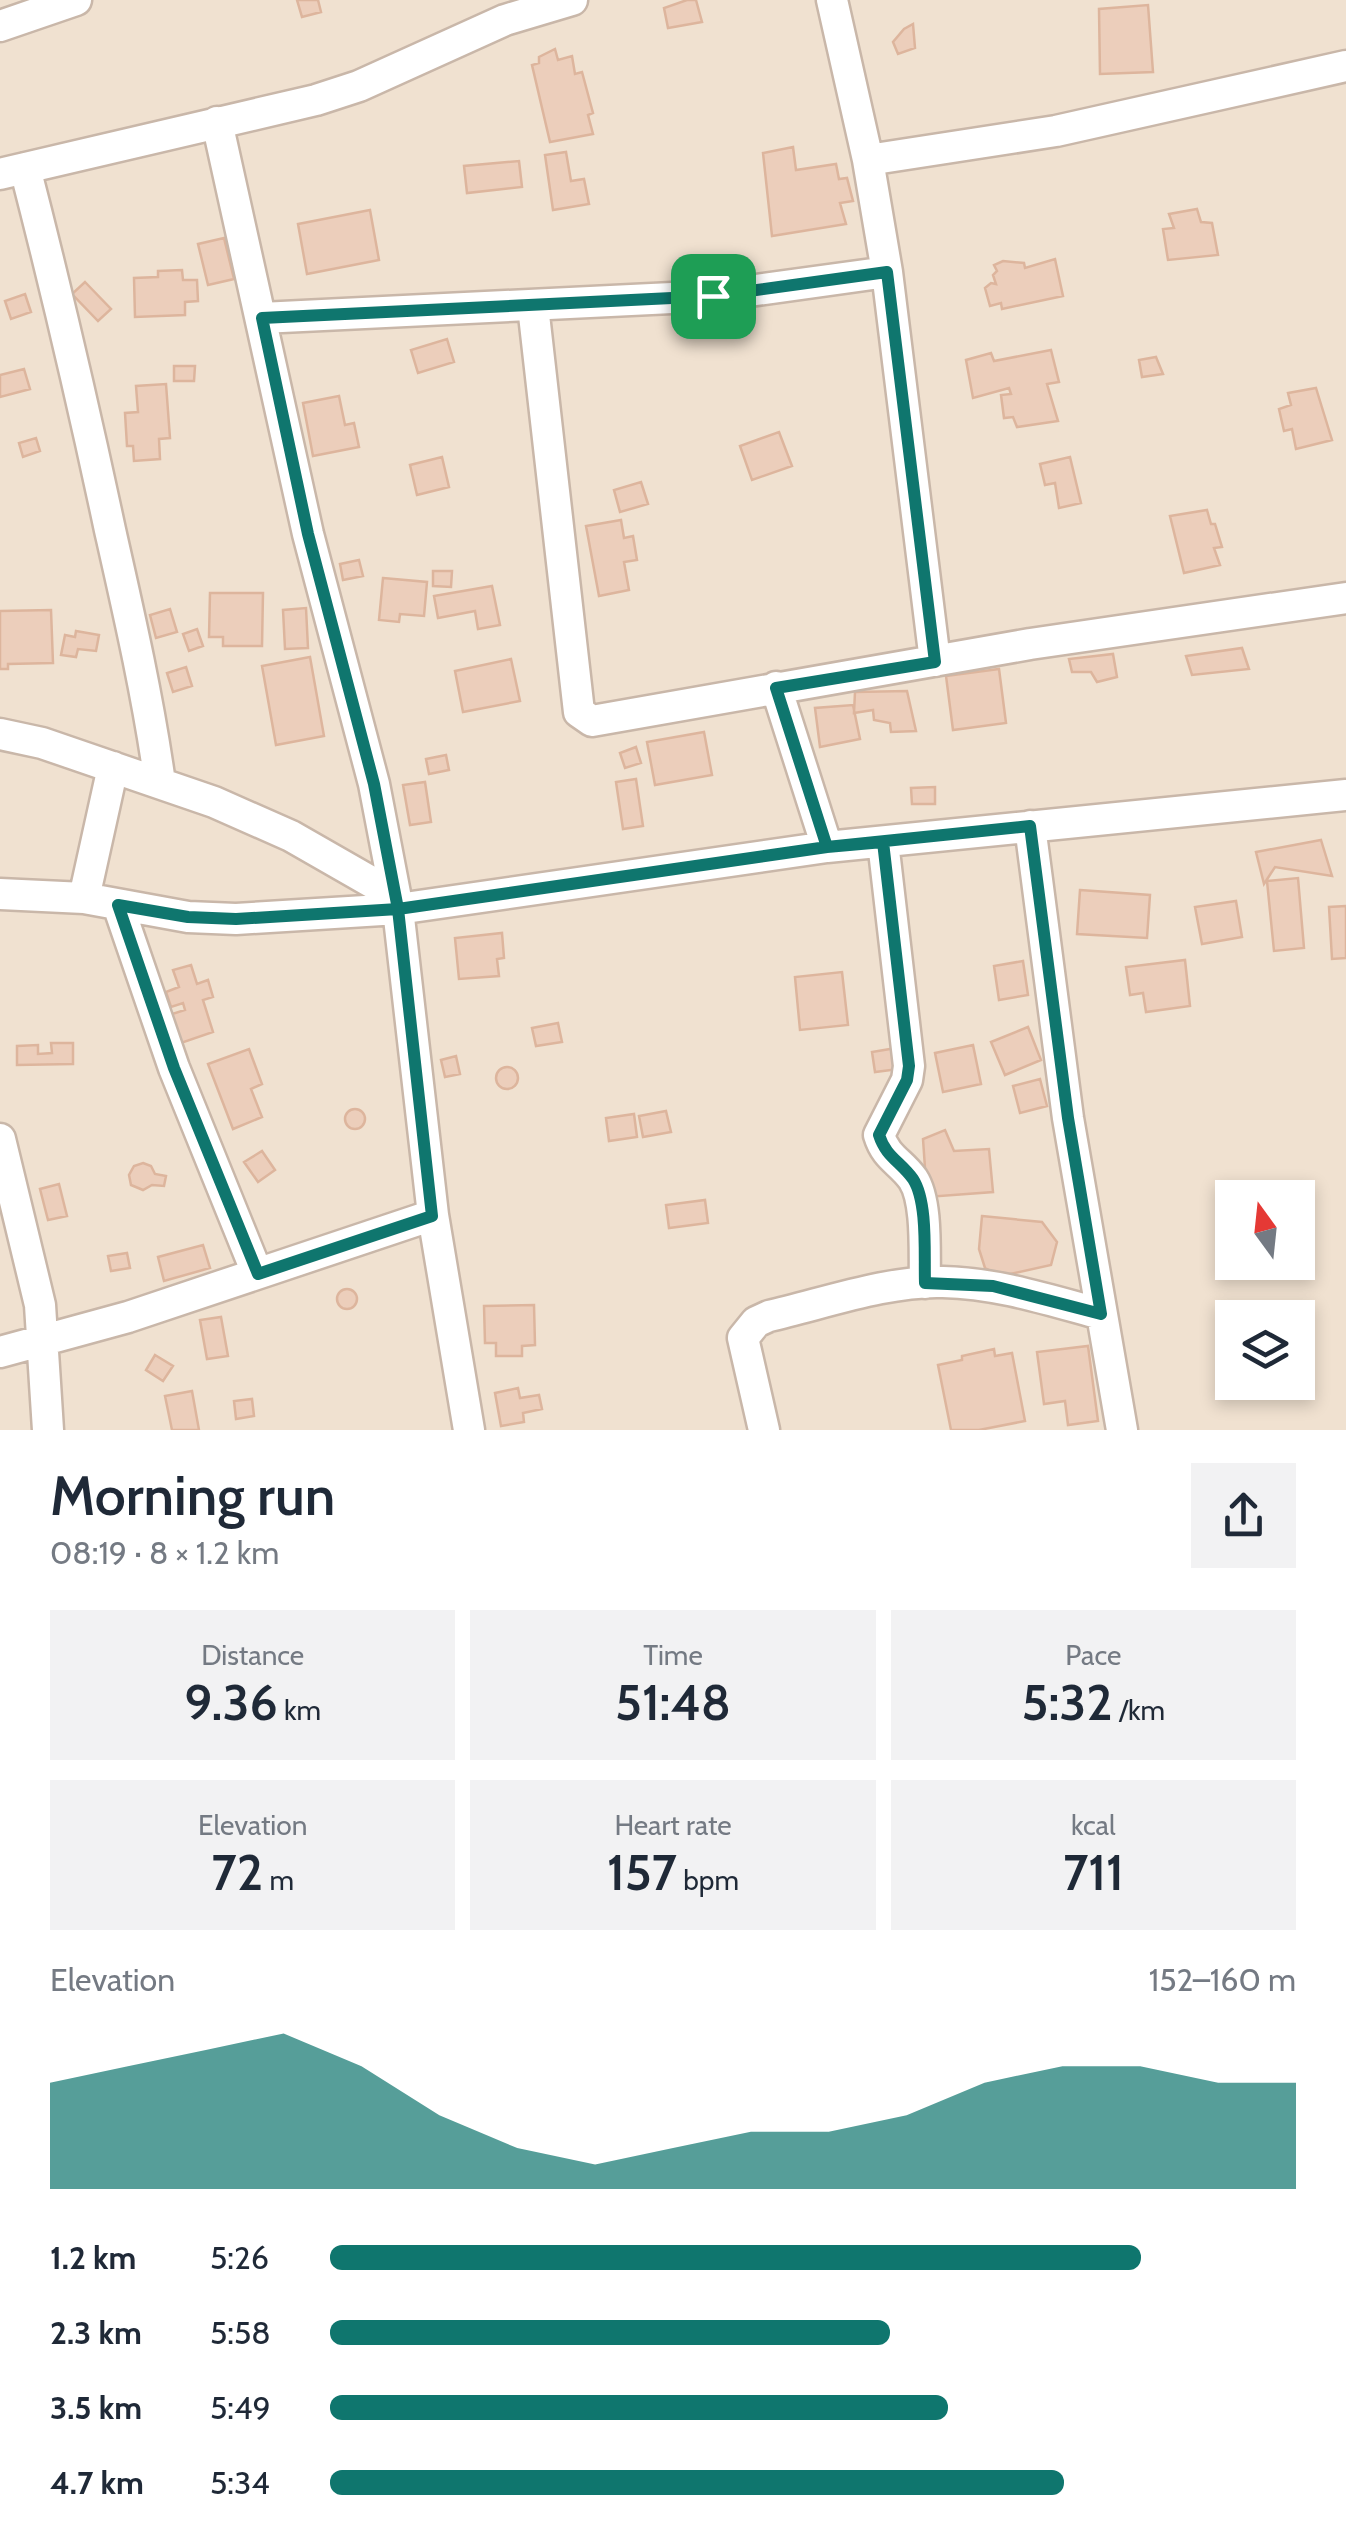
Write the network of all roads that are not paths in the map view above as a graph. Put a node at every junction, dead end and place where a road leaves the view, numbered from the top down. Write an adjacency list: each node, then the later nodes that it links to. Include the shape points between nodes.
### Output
1 (76, 0): 5 (street)
2 (572, 0): 4 (street)
3 (832, 0): 8 (street)
4 (503, 10): 7 (street, via 360,86)
5 (0, 26)
6 (1346, 66): 8 (street, via 1056,131)
7 (217, 122): 9 (street); 12 (street)
8 (868, 160): 10 (street)
9 (12, 171): 18 (street, via 66,328)
10 (887, 272): 11 (street, via 713,296); 14 (street)
11 (533, 306): 12 (street); 15 (street, via 579,712 592,721)
12 (262, 318): 25 (street)
13 (1346, 598): 14 (street)
14 (935, 662): 15 (street)
15 (776, 688): 22 (street)
16 (0, 734): 17 (street)
17 (114, 766): 18 (street); 24 (street)
18 (160, 783): 25 (street, via 292,836)
19 (1346, 795): 20 (street)
20 (1030, 826): 21 (street); 31 (street)
21 (883, 842): 22 (street); 30 (street, via 909,1066 879,1135 921,1201)
22 (827, 847): 25 (street)
23 (0, 894): 24 (street)
24 (84, 898): 26 (street)
25 (396, 902): 26 (street, via 236,919); 28 (street)
26 (118, 905): 29 (street, via 174,1068)
27 (0, 1139): 32 (street, via 36,1281)
28 (432, 1216): 29 (street); 35 (street)
29 (258, 1274): 32 (street)
30 (925, 1283): 31 (street, via 993,1286); 36 (street, via 756,1322 743,1338)
31 (1101, 1314): 37 (street)
32 (40, 1342): 33 (street); 34 (street)
33 (0, 1352)
34 (48, 1430)
35 (469, 1430)
36 (764, 1430)
37 (1122, 1430)

